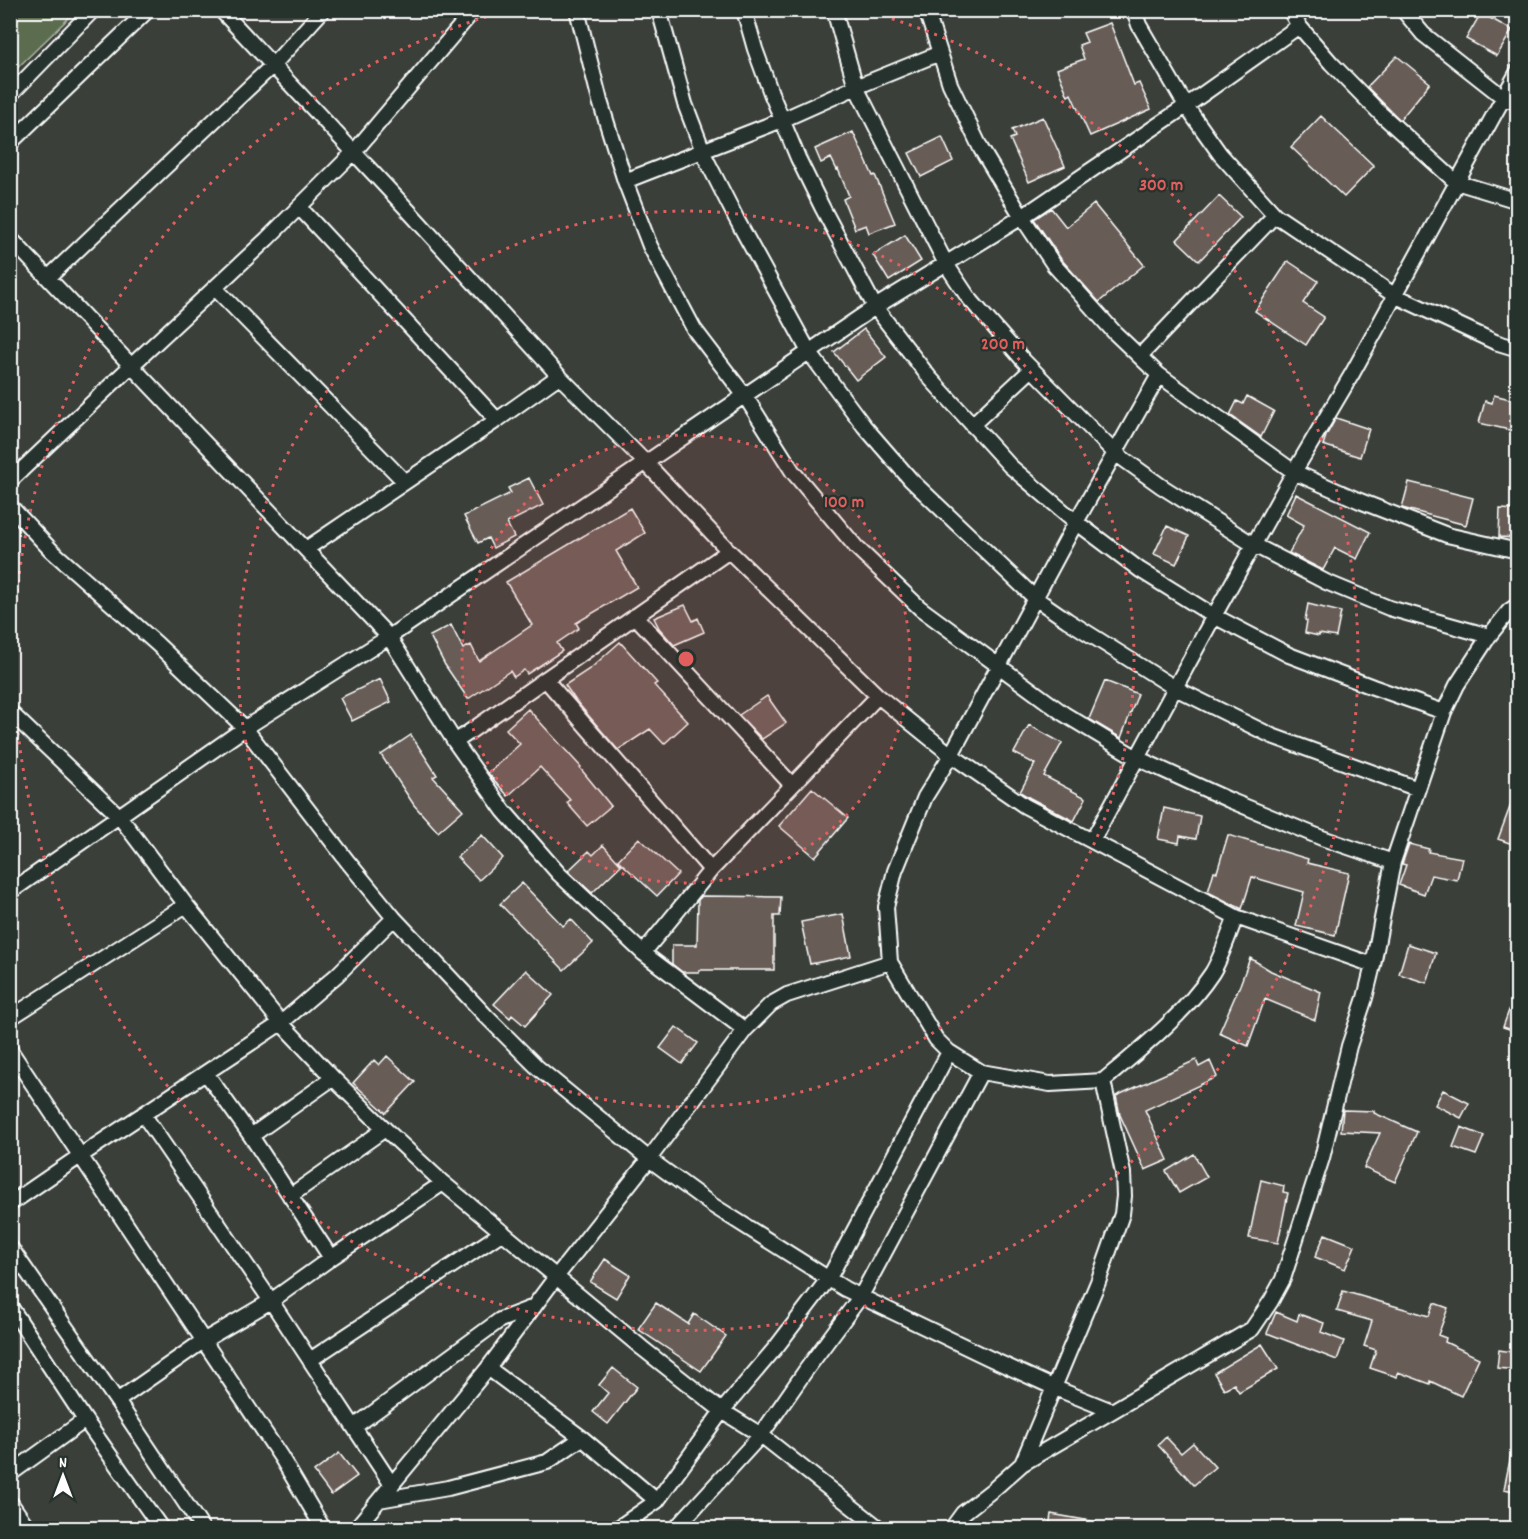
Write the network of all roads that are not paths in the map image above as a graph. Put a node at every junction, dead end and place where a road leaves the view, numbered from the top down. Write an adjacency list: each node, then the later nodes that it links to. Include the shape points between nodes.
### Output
1 (93, 10): 19 (street)
2 (148, 10): 24 (street)
3 (222, 10): 16 (street)
4 (323, 10): 16 (street)
5 (474, 10): 26 (street)
6 (577, 10): 27 (street)
7 (660, 10): 25 (street, via 685,104)
8 (744, 10): 23 (street)
9 (834, 10): 18 (street)
10 (926, 10): 15 (street)
11 (1134, 10): 22 (street)
12 (1290, 10): 14 (street)
13 (1403, 10): 20 (street, via 1423,34)
14 (1299, 26): 22 (street); 28 (street, via 1381,114)
15 (940, 53): 18 (street); 32 (street, via 981,149)
16 (273, 65): 26 (street); 35 (street)
17 (1518, 71): 20 (street)
18 (856, 87): 23 (street); 34 (street)
19 (10, 95)
20 (1503, 97): 21 (street); 28 (street)
21 (1518, 103)
22 (1186, 106): 31 (street, via 1220,154); 32 (street)
23 (782, 120): 25 (street); 38 (street, via 822,207)
24 (10, 143)
25 (703, 151): 27 (street); 40 (street)
26 (354, 152): 30 (street); 45 (street)
27 (626, 181): 46 (street, via 650,246 694,329)
28 (1456, 182): 29 (street); 37 (street)
29 (1518, 201)
30 (299, 207): 36 (street); 47 (street)
31 (1275, 215): 37 (street); 41 (street)
32 (1022, 217): 34 (street); 41 (street, via 1054,265)
33 (10, 238): 35 (street)
34 (946, 264): 38 (street); 43 (street, via 968,297)
35 (49, 278): 42 (street)
36 (215, 288): 42 (street); 53 (street)
37 (1394, 295): 39 (street); 51 (street)
38 (875, 306): 40 (street); 48 (street)
39 (1518, 349)
40 (809, 352): 46 (street); 60 (street, via 864,426 911,480)
41 (1140, 356): 44 (street)
42 (131, 366): 52 (street); 57 (street)
43 (1032, 369): 48 (street); 49 (street)
44 (1160, 375): 49 (street); 51 (street)
45 (559, 376): 47 (street); 50 (street)
46 (745, 396): 50 (street); 66 (street, via 793,472 856,548 920,608)
47 (497, 420): 53 (street)
48 (972, 426): 55 (street, via 1010,466)
49 (1115, 453): 55 (street); 56 (street)
50 (646, 463): 58 (street); 65 (street)
51 (1294, 472): 56 (street); 59 (street, via 1447,535)
52 (10, 481)
53 (405, 482): 57 (street)
54 (10, 506): 72 (street, via 51,550)
55 (1076, 522): 60 (street); 63 (street, via 1140,570)
56 (1254, 545): 63 (street); 64 (street, via 1326,582 1389,608)
57 (306, 549): 65 (street)
58 (729, 551): 62 (street); 69 (street)
59 (1518, 551)
60 (1035, 598): 66 (street); 68 (street)
61 (1518, 605): 64 (street)
62 (635, 616): 67 (street); 76 (street)
63 (1214, 616): 68 (street); 71 (street, via 1289,655)
64 (1489, 636): 71 (street)
65 (389, 637): 72 (street); 73 (street)
66 (999, 666): 74 (street); 75 (street, via 1064,714)
67 (545, 679): 73 (street); 81 (street)
68 (1175, 688): 75 (street); 77 (street, via 1272,736)
69 (878, 696): 74 (street); 76 (street)
70 (10, 712): 78 (street)
71 (1444, 712): 77 (street)
72 (245, 728): 78 (street); 85 (street)
73 (455, 742): 86 (street, via 504,811 559,874)
74 (951, 755): 79 (street, via 1024,806); 87 (street, via 925,797 895,871 886,907)
75 (1137, 758): 79 (street); 80 (street, via 1322,838)
76 (792, 785): 81 (street)
77 (1418, 789): 80 (street)
78 (118, 816): 82 (street); 83 (street)
79 (1092, 841): 84 (street)
80 (1393, 862): 88 (street)
81 (711, 870): 86 (street)
82 (10, 892)
83 (186, 905): 89 (street); 90 (street)
84 (1236, 917): 88 (street); 97 (street, via 1213,972 1187,1004)
85 (394, 918): 90 (street); 102 (street, via 538,1068)
86 (643, 953): 91 (street)
87 (890, 962): 91 (street, via 787,995 771,1004); 93 (street, via 936,1039)
88 (1373, 965): 121 (street, via 1322,1158 1283,1279 1271,1301 1252,1329)
89 (10, 1018)
90 (281, 1023): 95 (street); 96 (street)
91 (745, 1030): 102 (street)
92 (10, 1050): 101 (street)
93 (949, 1052): 94 (street); 110 (street)
94 (981, 1072): 97 (street, via 1050,1084); 111 (street)
95 (206, 1073): 98 (street); 100 (street)
96 (333, 1078): 99 (street); 100 (street)
97 (1103, 1081): 118 (street, via 1124,1173 1125,1196 1098,1282)
98 (143, 1114): 101 (street); 112 (street)
99 (385, 1129): 103 (street); 104 (street)
100 (251, 1136): 104 (street)
101 (80, 1156): 105 (street); 115 (street)
102 (649, 1159): 109 (street); 110 (street, via 712,1205)
103 (443, 1183): 106 (street); 108 (street)
104 (290, 1196): 108 (street)
105 (10, 1204)
106 (503, 1232): 109 (street); 116 (street)
107 (10, 1247): 119 (street)
108 (331, 1258): 112 (street)
109 (556, 1277): 114 (street); 120 (street)
110 (829, 1278): 111 (street); 120 (street)
111 (861, 1296): 118 (street); 124 (street)
112 (271, 1301): 115 (street); 116 (street)
113 (10, 1306): 122 (street)
114 (534, 1307): 117 (street); 123 (street, via 500,1320)
115 (203, 1341): 119 (street); 135 (street)
116 (310, 1360): 123 (street)
117 (488, 1368): 125 (street); 128 (street)
118 (1054, 1388): 121 (street); 126 (street)
119 (117, 1401): 134 (street)
120 (722, 1411): 124 (street); 130 (street)
121 (1112, 1411): 126 (street)
122 (85, 1420): 127 (street); 133 (street)
123 (354, 1427): 128 (street)
124 (761, 1435): 138 (street); 139 (street)
125 (582, 1438): 129 (street, via 547,1462 448,1488); 130 (street)
126 (1022, 1464): 140 (street, via 963,1513)
127 (10, 1474)
128 (392, 1485): 129 (street)
129 (379, 1500): 136 (street)
130 (657, 1501): 137 (street)
131 (10, 1502): 132 (street)
132 (28, 1528)
133 (161, 1528)
134 (202, 1528)
135 (323, 1528)
136 (356, 1528)
137 (618, 1528)
138 (676, 1528)
139 (879, 1528)
140 (952, 1528)

